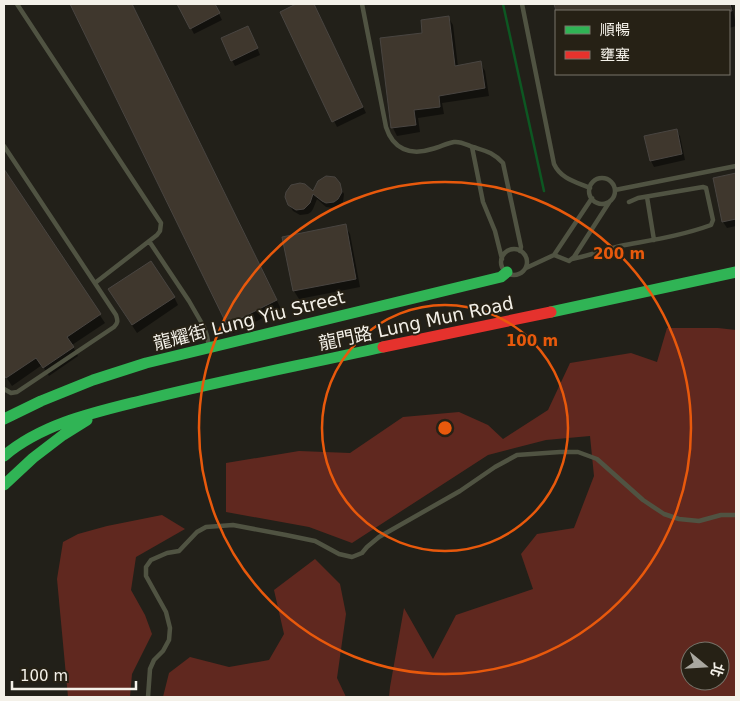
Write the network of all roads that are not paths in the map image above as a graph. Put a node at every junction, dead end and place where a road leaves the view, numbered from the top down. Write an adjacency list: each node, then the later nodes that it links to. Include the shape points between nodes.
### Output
1 (17, 4): 14 (lane, via 161,223 160,231)
2 (362, 4): 5 (lane, via 389,137 410,151 431,150 457,141)
3 (522, 4): 7 (lane, via 554,164 564,177)
4 (4, 146): 22 (lane)
5 (472, 147): 15 (lane, via 486,150 503,163); 17 (lane, via 483,202)
6 (736, 166): 8 (lane)
7 (590, 188): 8 (lane, via 601,178 609,180); 10 (lane)
8 (615, 190): 11 (lane)
9 (647, 197): 12 (lane); 13 (lane); 13 (lane, via 703,187 706,188 712,213 711,225)
10 (592, 198): 11 (lane, via 602,204); 16 (lane)
11 (610, 201): 18 (lane)
12 (629, 202)
13 (654, 240): 18 (lane)
14 (148, 241): 22 (lane); 23 (lane, via 204,327)
15 (520, 251): 17 (lane, via 510,250); 19 (lane, via 527,258)
16 (554, 255): 18 (lane, via 569,261); 19 (lane)
17 (502, 259): 20 (lane)
18 (572, 259)
19 (526, 268): 20 (lane, via 513,275)
20 (507, 272): 23 (street, 龍耀街 Lung Yiu Street, via 501,277)
21 (736, 272): 25 (street, 龍門路 Lung Mun Road)
22 (95, 283): 24 (lane, via 116,315 117,324 17,392)
23 (209, 348): 26 (street, 龍耀街 Lung Yiu Street, via 92,380)
24 (4, 389)
25 (104, 410): 27 (street, 龍門路 Lung Mun Road, via 53,426 26,439); 28 (street, 龍門路 Lung Mun Road, via 32,458)
26 (4, 418)
27 (4, 456)
28 (4, 485)
29 (736, 515): 30 (lane, via 699,521 664,514 643,500 597,459 578,452 560,452 517,455 379,537 352,558 315,541 233,525 206,527 179,551 151,560 146,567 146,576 166,612 170,628 170,640 150,669)
30 (148, 697)

